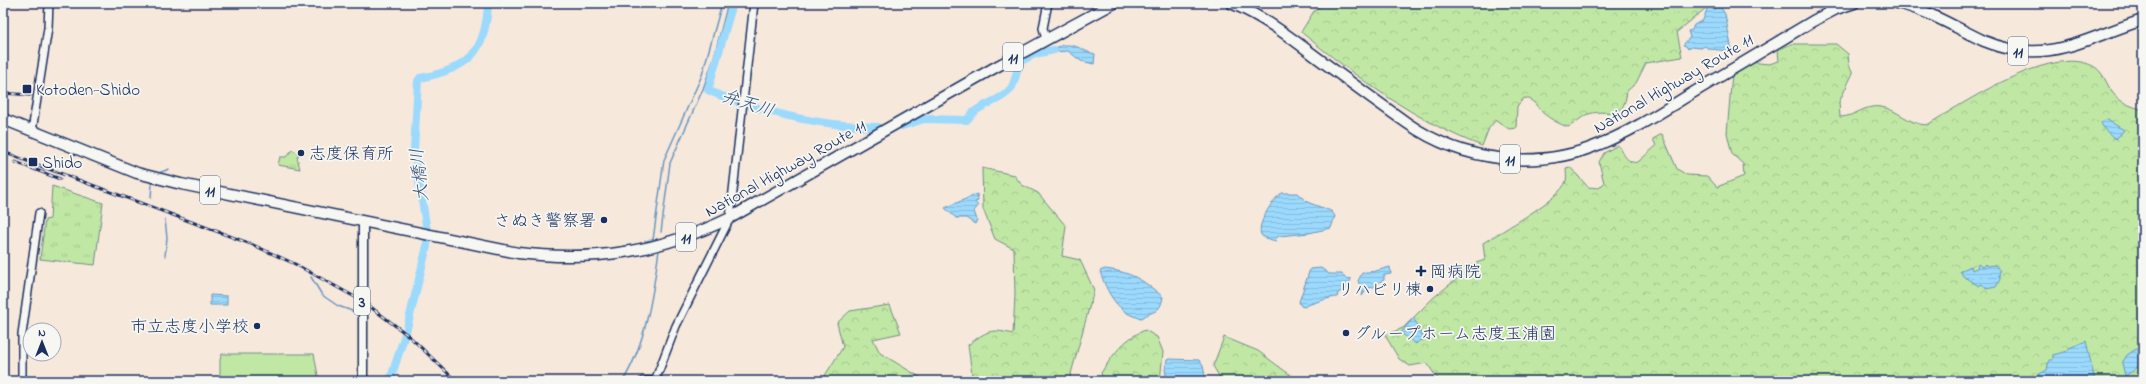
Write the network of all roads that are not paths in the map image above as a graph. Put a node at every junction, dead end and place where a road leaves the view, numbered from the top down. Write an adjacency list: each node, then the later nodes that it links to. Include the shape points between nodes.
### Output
1 (49, 3): 11 (main road, via 48,28)
2 (754, 3): 13 (main road)
3 (1048, 3): 9 (main road, via 1043,28)
4 (1114, 3): 9 (highway, National Highway Route 11 / 11)
5 (1231, 3): 6 (highway, National Highway Route 11 / 11, via 1267,21 1426,135 1481,156 1528,160 1567,155 1600,144 1672,105 1813,21)
6 (1854, 3)
7 (1898, 3): 8 (highway, 11, via 1920,10 1985,41 2008,49 2029,52 2064,47)
8 (2143, 20)
9 (1046, 39): 13 (highway, National Highway Route 11 / 11)
10 (3, 119): 11 (highway, National Highway Route 11 / 11)
11 (32, 131): 14 (highway, National Highway Route 11 / 11, via 137,173)
12 (39, 213): 15 (main road, via 22,334)
13 (730, 218): 14 (highway, National Highway Route 11 / 11, via 656,246 617,254 583,257 518,253); 18 (main road, via 676,326)
14 (363, 222): 16 (main road, 3)
15 (22, 381)
16 (363, 381)
17 (643, 381): 18 (main road)
18 (655, 381)

